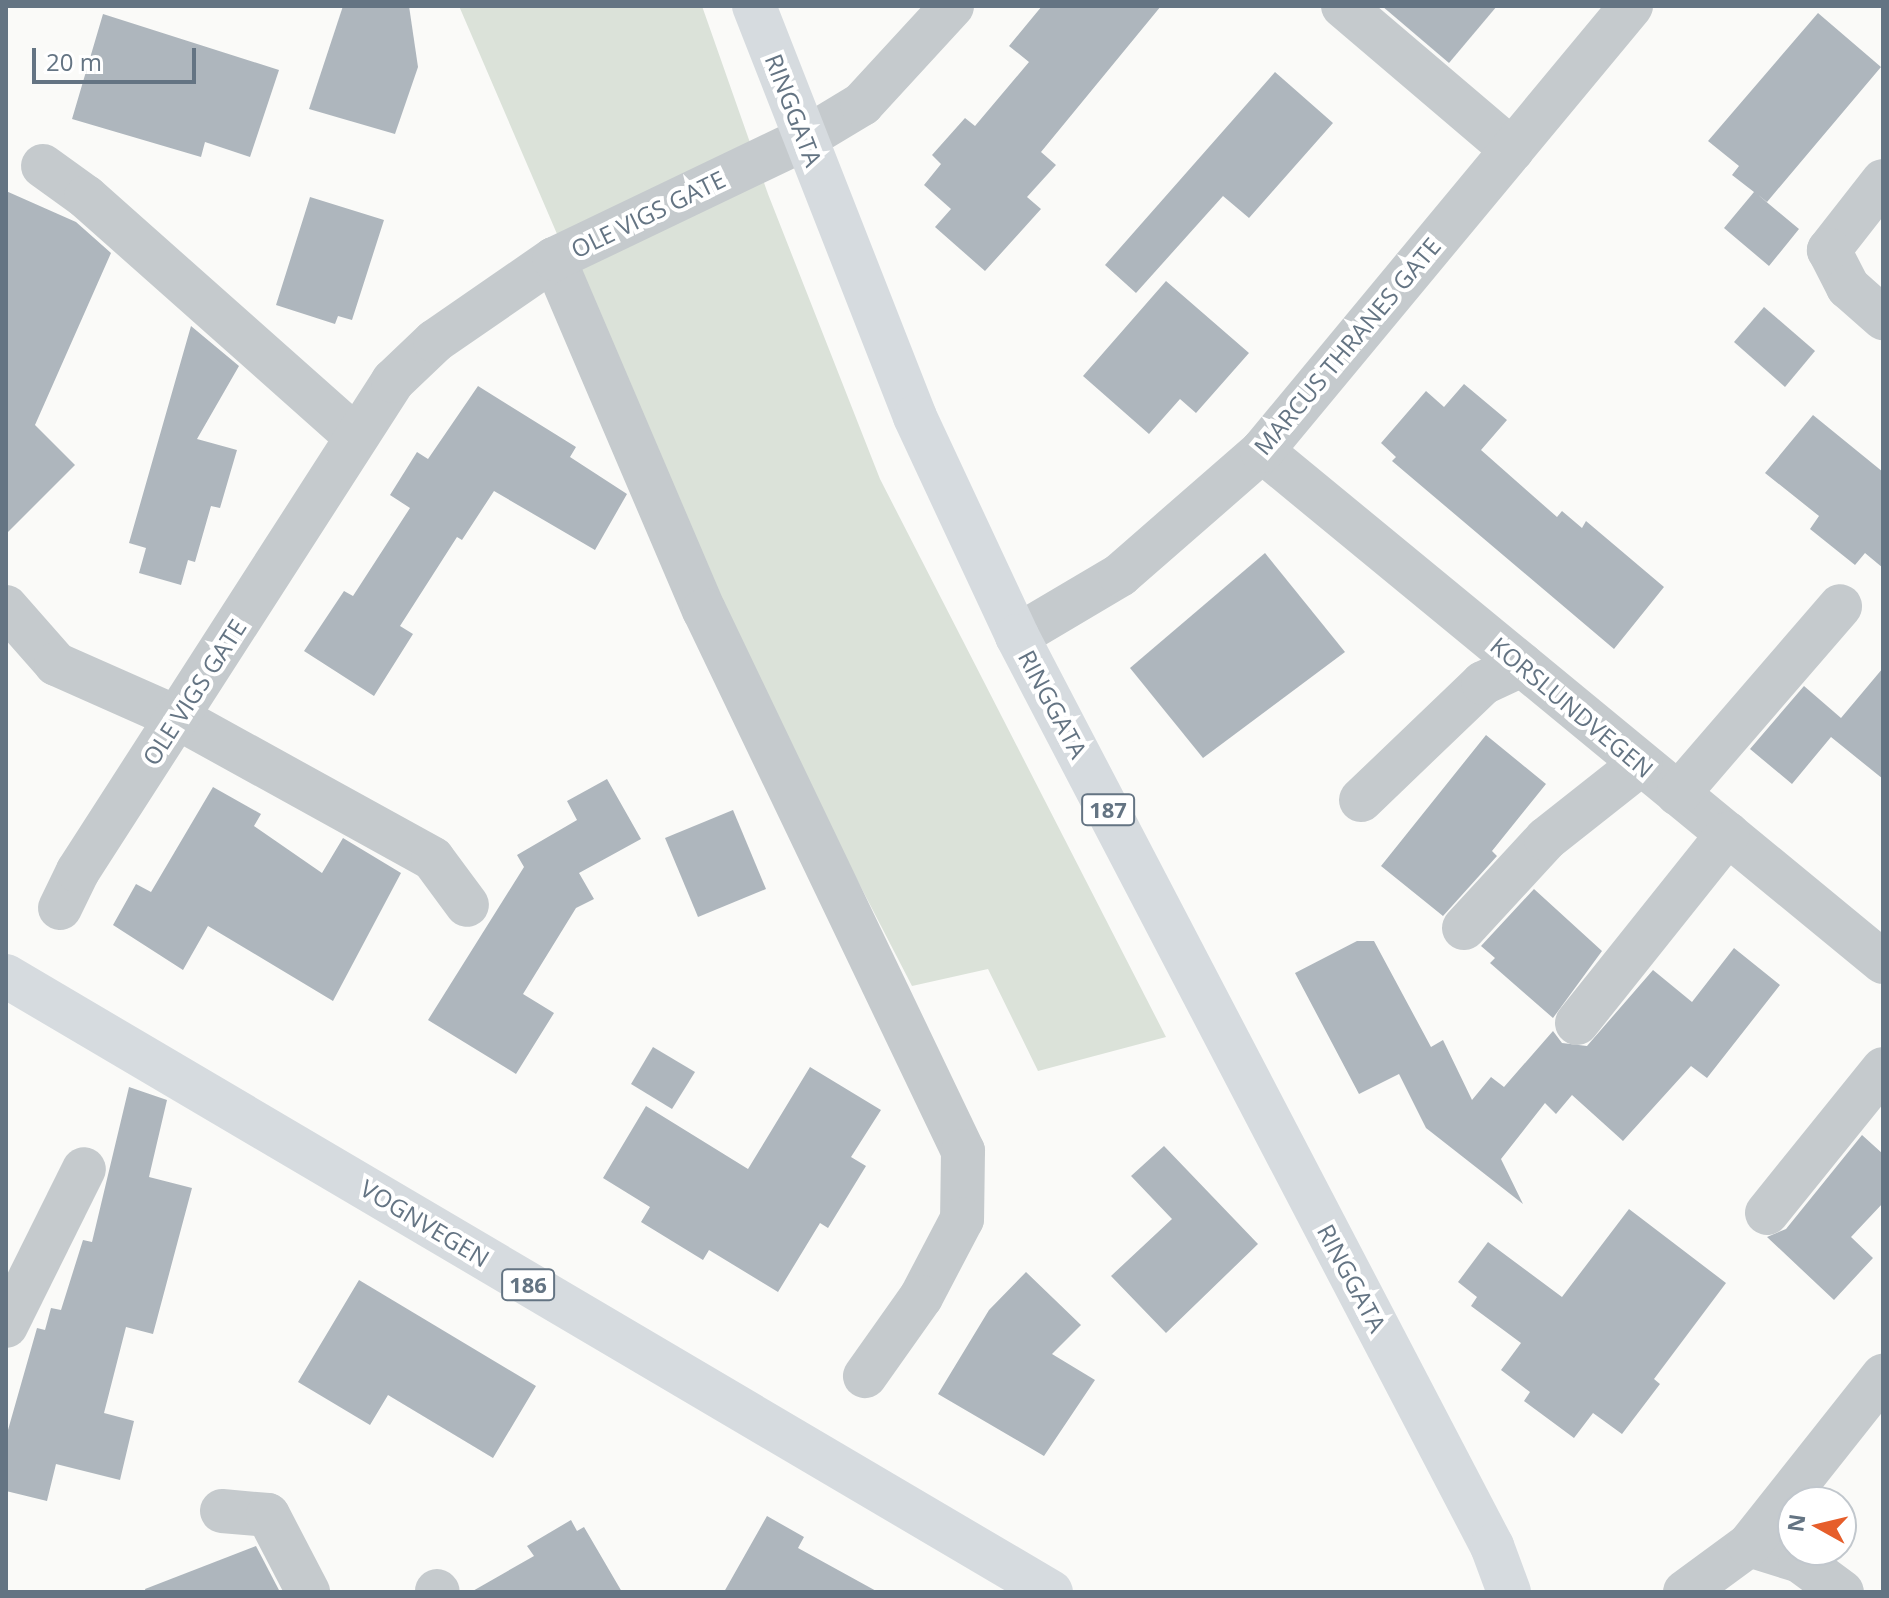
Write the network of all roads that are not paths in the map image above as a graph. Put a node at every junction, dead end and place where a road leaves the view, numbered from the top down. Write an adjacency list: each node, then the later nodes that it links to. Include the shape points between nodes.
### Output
1 (754, 6): 5 (main road, RINGGATA / 187)
2 (952, 6): 5 (street, OLE VIGS GATE, via 862,104)
3 (1343, 6): 6 (street)
4 (1631, 6): 6 (street, MARCUS THRANES GATE)
5 (804, 139): 9 (street, OLE VIGS GATE); 15 (main road, RINGGATA / 187, via 915,417)
6 (1512, 150): 12 (street, MARCUS THRANES GATE)
7 (43, 166): 11 (street, via 109,217)
8 (1883, 181): 10 (street, via 1829,250 1848,287)
9 (554, 259): 11 (street, OLE VIGS GATE, via 435,341 393,381); 32 (street, via 704,610 963,1151 962,1219 921,1297)
10 (1883, 318)
11 (356, 437): 17 (street, OLE VIGS GATE)
12 (1262, 451): 15 (street, MARCUS THRANES GATE, via 1120,575); 16 (street, KORSLUNDVEGEN)
13 (1840, 606): 19 (street)
14 (6, 607): 17 (street, via 56,664)
15 (1017, 636): 38 (main road, RINGGATA / 187, via 1492,1546)
16 (1522, 665): 18 (street, KORSLUNDVEGEN); 20 (street, via 1483,683)
17 (178, 718): 22 (street, via 433,859); 23 (street, OLE VIGS GATE, via 78,871)
18 (1641, 764): 19 (street, KORSLUNDVEGEN); 24 (street, via 1546,839)
19 (1678, 794): 21 (street, KORSLUNDVEGEN)
20 (1361, 800)
21 (1728, 834): 25 (street, KORSLUNDVEGEN); 27 (street)
22 (467, 905)
23 (60, 908)
24 (1464, 928)
25 (1879, 951)
26 (6, 976): 37 (main road, VOGNVEGEN / 186)
27 (1577, 1023)
28 (1883, 1069): 30 (street)
29 (84, 1169): 31 (street)
30 (1767, 1213)
31 (6, 1326)
32 (865, 1376)
33 (1883, 1376): 35 (street)
34 (222, 1511): 36 (street, via 268,1515)
35 (1749, 1545): 39 (street); 40 (street, via 1800,1561)
36 (308, 1592)
37 (1051, 1592)
38 (1509, 1592)
39 (1685, 1592)
40 (1842, 1592)

